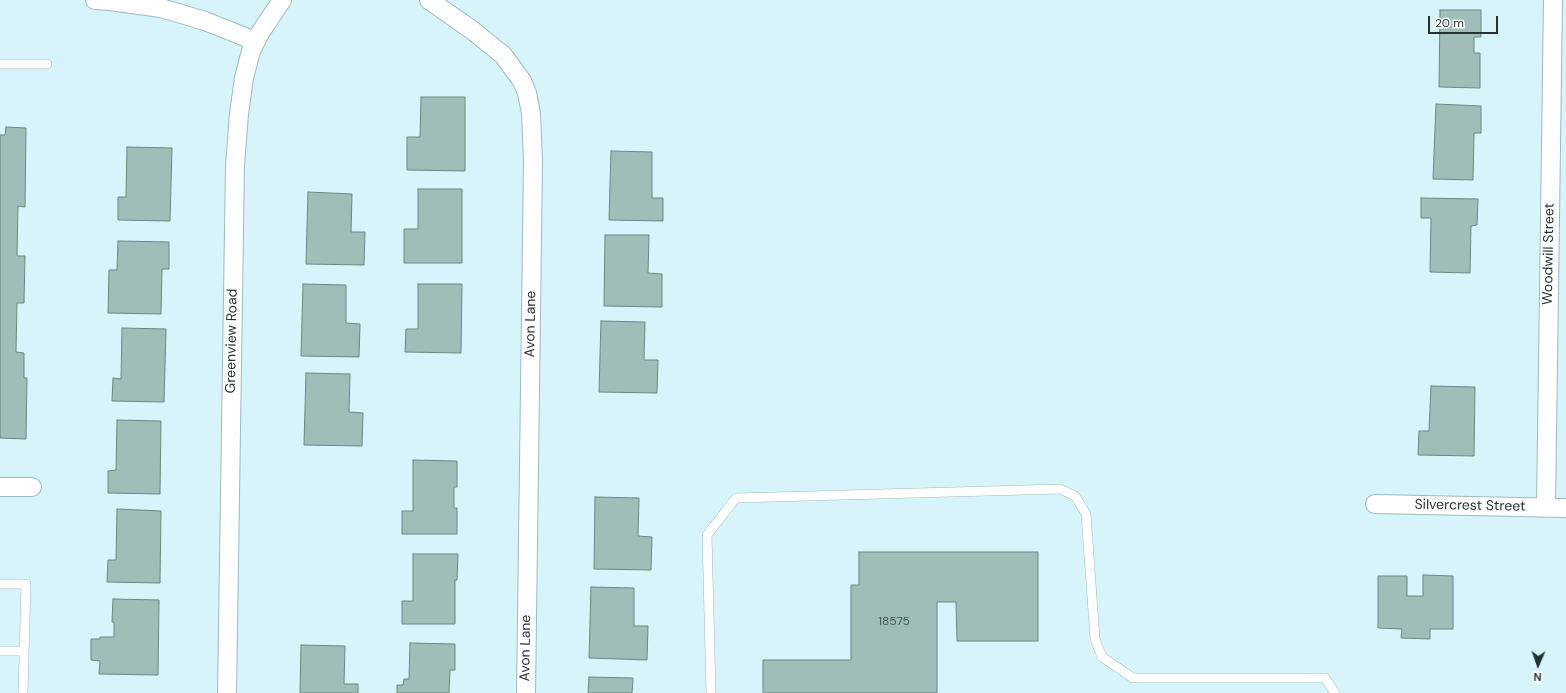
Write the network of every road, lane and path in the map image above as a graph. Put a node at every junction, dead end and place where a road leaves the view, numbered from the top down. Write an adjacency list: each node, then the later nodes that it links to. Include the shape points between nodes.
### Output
1 (95, 0): 5 (street, via 161,8 205,21)
2 (282, 0): 5 (street, Greenview Road)
3 (429, 0): 18 (street, Avon Lane, via 503,55 522,81 531,113 533,162)
4 (1554, 0): 11 (street, Woodwill Street)
5 (255, 41): 17 (street, Greenview Road, via 241,97 235,165)
6 (0, 64): 7 (lane)
7 (47, 64)
8 (0, 487): 9 (street)
9 (32, 487)
10 (1375, 504): 11 (street, Silvercrest Street)
11 (1546, 508): 12 (street, Silvercrest Street)
12 (1566, 508)
13 (0, 584): 15 (lane, via 26,584)
14 (0, 651): 15 (lane)
15 (24, 651): 16 (lane)
16 (23, 693)
17 (227, 693)
18 (526, 693)
19 (711, 693): 20 (lane, via 707,535 736,498 1060,489 1075,496 1086,514 1095,639 1102,657 1133,678 1325,678)
20 (1335, 693)

